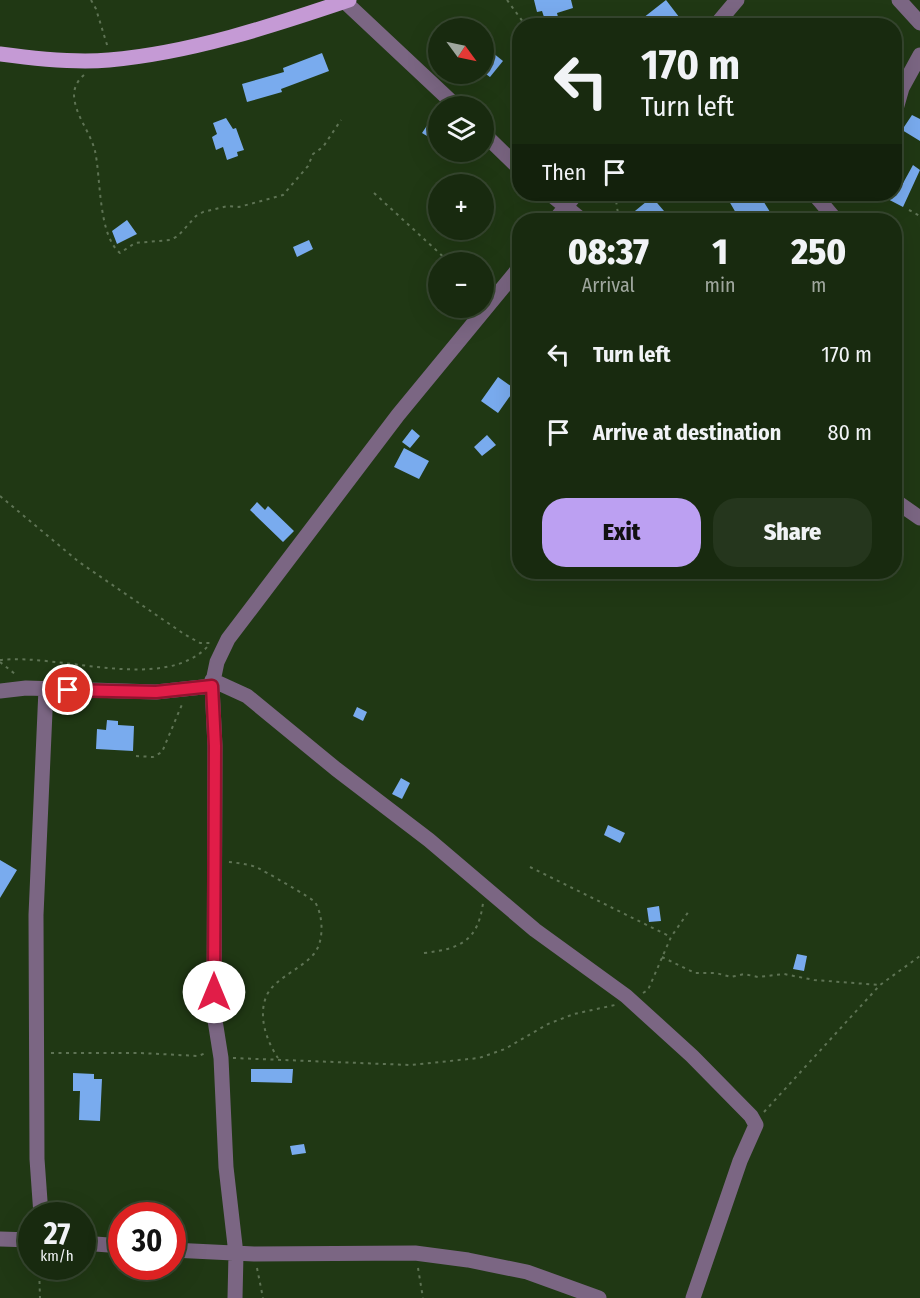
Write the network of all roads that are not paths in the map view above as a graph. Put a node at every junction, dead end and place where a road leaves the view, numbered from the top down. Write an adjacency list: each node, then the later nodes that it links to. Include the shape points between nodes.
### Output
1 (345, 0): 6 (main road, via 188,48 105,60); 9 (street)
2 (737, 0): 4 (street)
3 (899, 0): 5 (street)
4 (722, 18)
5 (920, 23)
6 (0, 54)
7 (920, 55): 8 (street)
8 (902, 91)
9 (446, 96)
10 (494, 144): 11 (street)
11 (512, 161)
12 (559, 201): 15 (street)
13 (571, 201): 15 (street)
14 (820, 201): 18 (street)
15 (566, 207): 16 (street); 17 (street)
16 (561, 213)
17 (573, 213)
18 (830, 213)
19 (512, 277): 22 (street, via 398,415 228,639)
20 (902, 506): 21 (street)
21 (920, 518)
22 (212, 683): 23 (street, via 192,690 156,692); 29 (street, via 214,1014); 32 (street, via 248,696 536,930 629,998 739,1103 756,1125)
23 (46, 689): 24 (street); 25 (street, via 36,915)
24 (0, 691)
25 (40, 1202)
26 (0, 1239): 27 (street)
27 (18, 1240)
28 (186, 1251): 29 (street)
29 (236, 1254): 30 (street); 31 (street, via 415,1253 527,1272)
30 (235, 1298)
31 (599, 1298)
32 (693, 1298)

